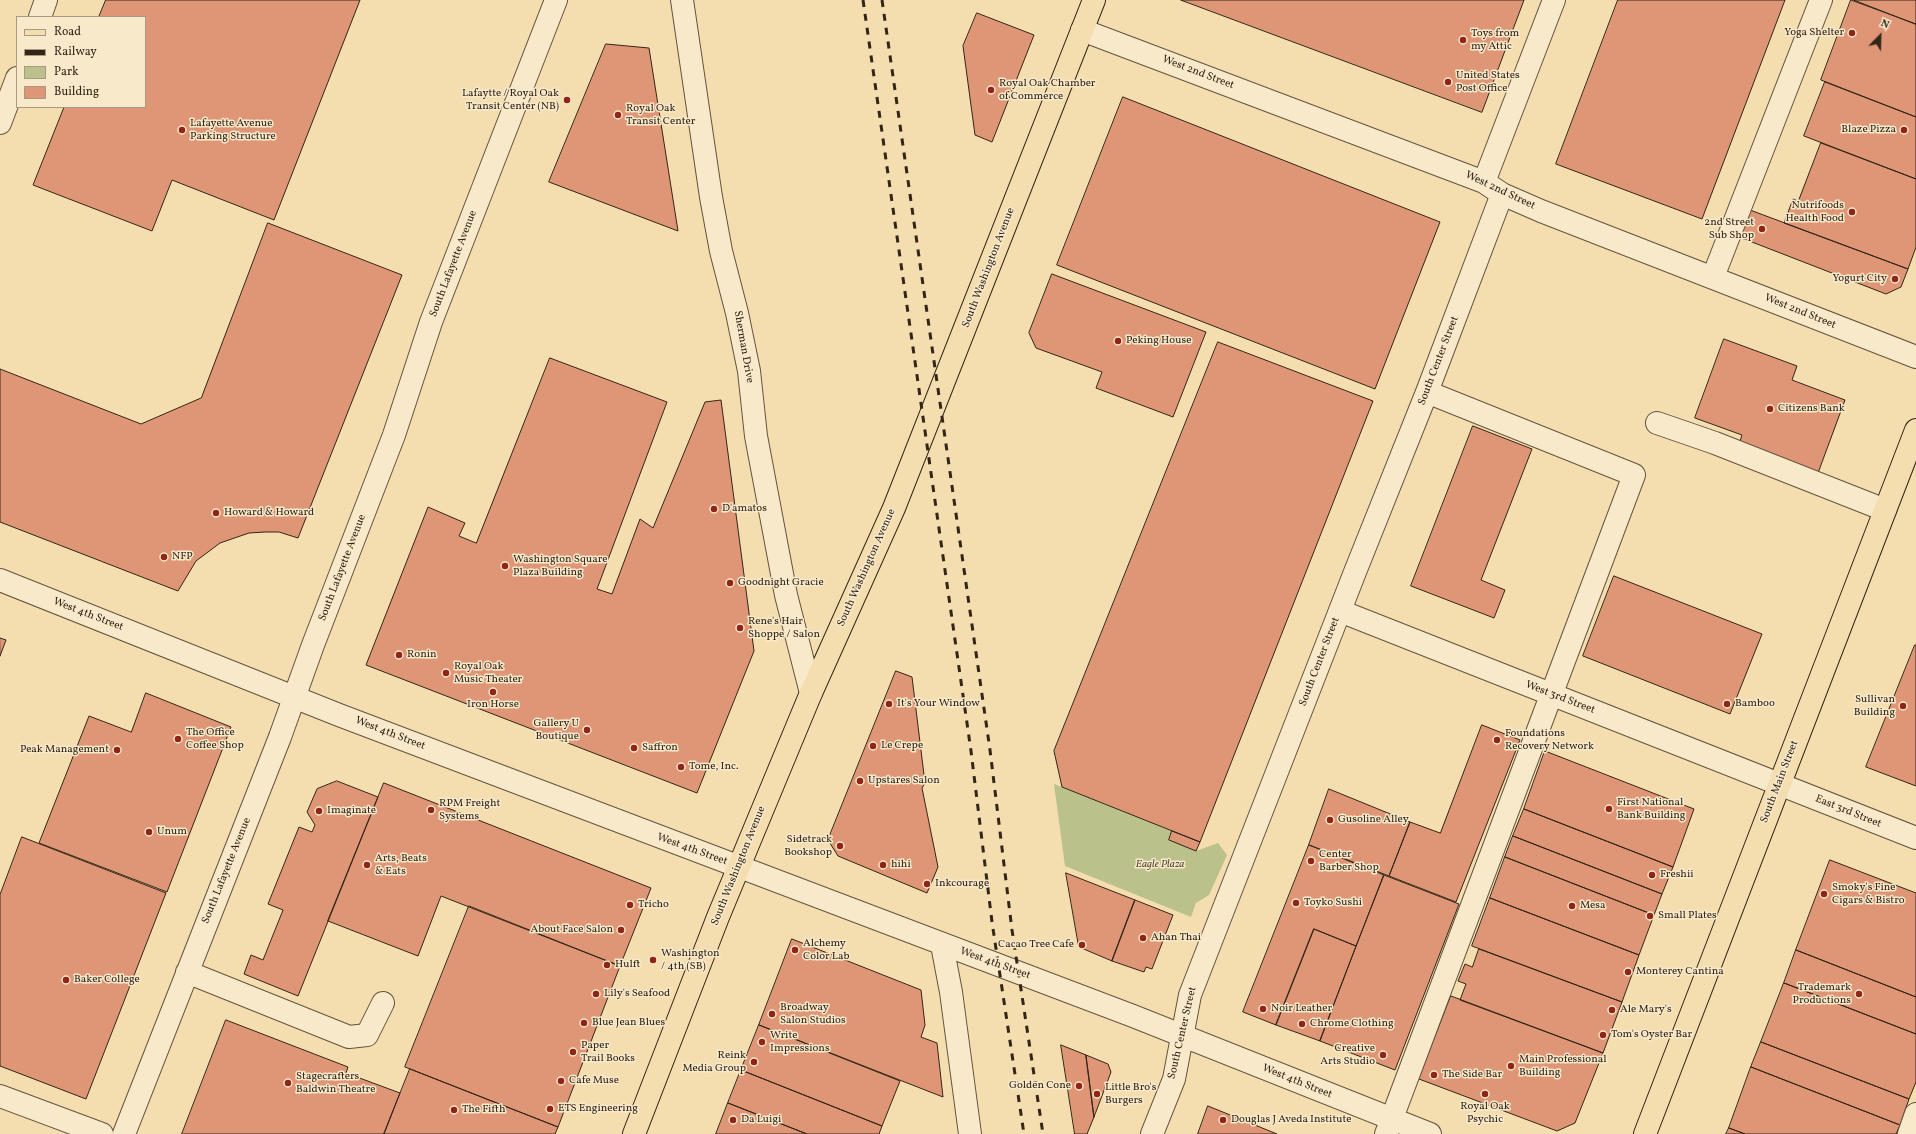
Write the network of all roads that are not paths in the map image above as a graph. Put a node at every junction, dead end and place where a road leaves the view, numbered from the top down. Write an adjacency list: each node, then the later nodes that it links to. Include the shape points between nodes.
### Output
1 (46, 0): 7 (street)
2 (556, 0): 23 (street, South Lafayette Avenue, via 431,322 394,435)
3 (682, 0): 21 (street, Sherman Drive, via 721,251 738,313 749,371 756,436 786,595)
4 (1094, 0): 8 (main road, South Washington Avenue)
5 (1554, 0): 11 (street)
6 (1821, 0): 13 (street)
7 (40, 16)
8 (1082, 30): 11 (street, West 2nd Street); 21 (main road, South Washington Avenue, via 894,508)
9 (16, 81): 10 (street)
10 (0, 123)
11 (1484, 182): 12 (street, West 2nd Street)
12 (1502, 194): 13 (street, West 2nd Street); 15 (street, South Center Street)
13 (1713, 277): 14 (street, West 2nd Street)
14 (1916, 357)
15 (1427, 392): 20 (street, South Center Street); 22 (street, via 1634,475)
16 (1657, 423): 18 (street)
17 (1916, 430): 18 (main road, South Main Street)
18 (1885, 510): 24 (main road, South Main Street)
19 (0, 580): 23 (street, West 4th Street)
20 (1340, 611): 22 (street, West 3rd Street); 30 (street, South Center Street, via 1190,995)
21 (811, 693): 26 (main road, South Washington Avenue)
22 (1551, 695): 24 (street, West 3rd Street); 33 (street)
23 (294, 696): 26 (street, West 4th Street); 28 (street, South Lafayette Avenue)
24 (1780, 784): 25 (street, East 3rd Street); 40 (main road, South Main Street)
25 (1916, 838)
26 (739, 867): 27 (street, West 4th Street); 36 (main road, South Washington Avenue)
27 (942, 945): 30 (street, West 4th Street); 37 (street, via 951,992)
28 (187, 972): 29 (street, via 349,1037 367,1035); 35 (street, South Lafayette Avenue)
29 (383, 1003)
30 (1182, 1036): 33 (street, West 4th Street); 38 (street, South Center Street, via 1174,1078)
31 (0, 1096): 34 (street)
32 (1916, 1114): 41 (street)
33 (1388, 1127): 39 (street, West 4th Street)
34 (102, 1134)
35 (124, 1134)
36 (634, 1134)
37 (970, 1134)
38 (1152, 1134)
39 (1430, 1134)
40 (1645, 1134)
41 (1909, 1134)

